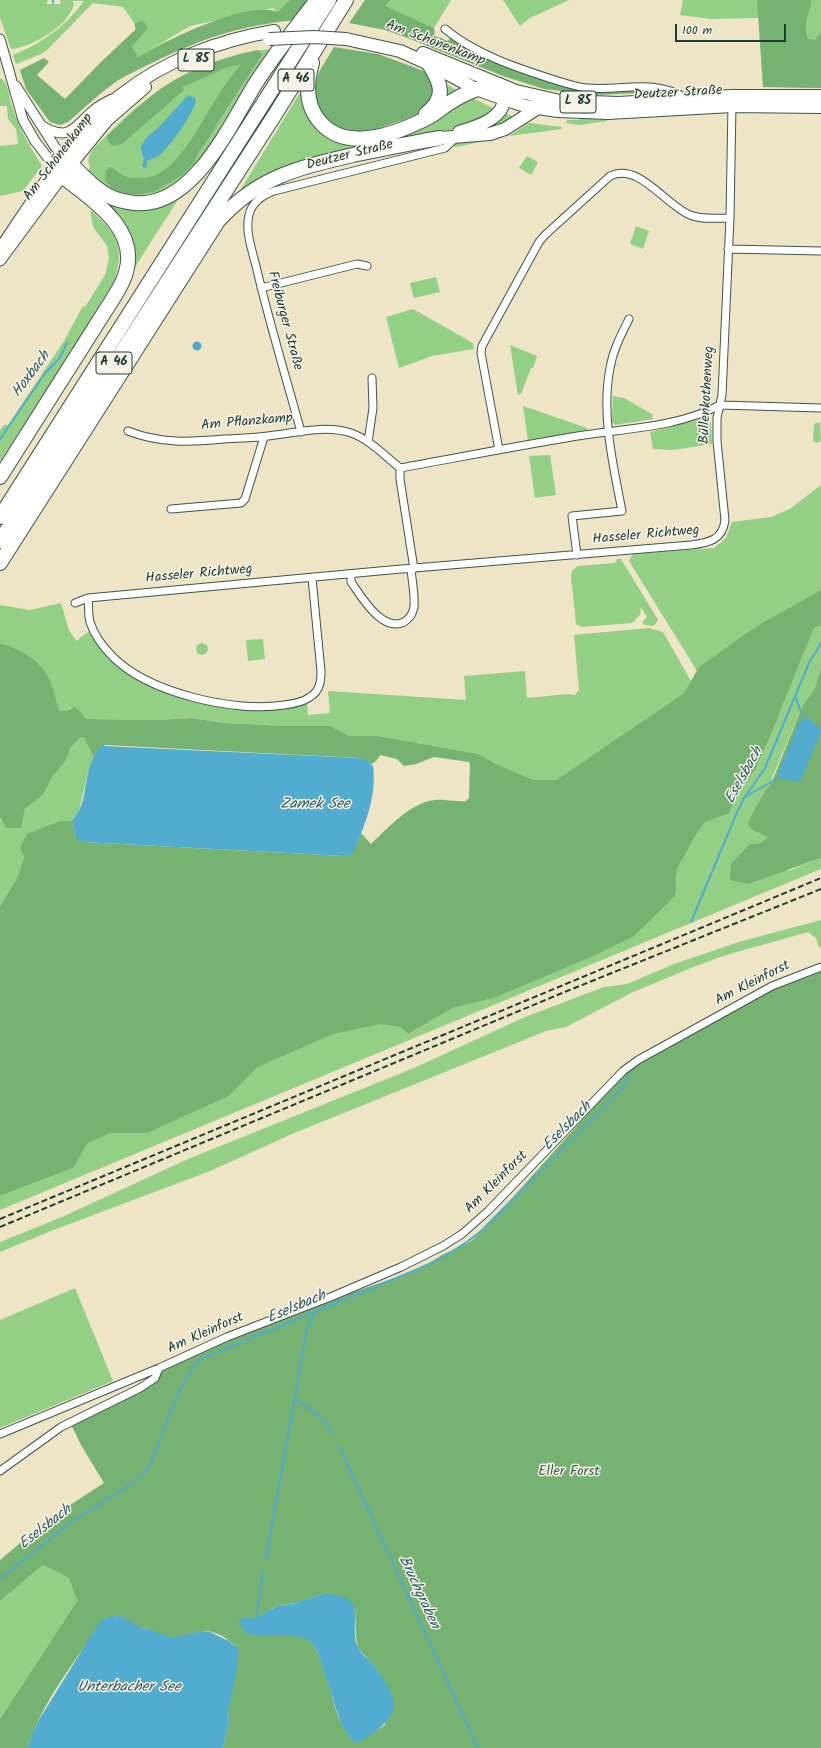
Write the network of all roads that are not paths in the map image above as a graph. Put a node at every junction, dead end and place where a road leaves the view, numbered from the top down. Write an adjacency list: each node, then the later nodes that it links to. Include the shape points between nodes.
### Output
1 (316, 0): 27 (highway, via 256,84 203,166 178,191 142,204 125,202 106,194)
2 (329, 0): 53 (highway, A 46)
3 (346, 0): 8 (highway, A 46)
4 (444, 29): 13 (street, via 485,53 521,69 578,87)
5 (271, 35): 6 (main road, Am Schönenkamp / L 85, bridge); 15 (main road, Am Schönenkamp / L 85, via 236,38 195,52 149,76); 27 (main road, Am Schönenkamp / L 85, via 218,51 147,86 106,120)
6 (348, 36): 9 (main road, Am Schönenkamp / L 85); 12 (main road, Am Schönenkamp / L 85, via 374,37 402,45)
7 (0, 39): 10 (street)
8 (317, 48): 24 (highway, via 308,78 308,95 316,118 326,129 337,135 365,139 382,136); 28 (highway, A 46)
9 (429, 64): 14 (main road, Am Schönenkamp / L 85); 24 (highway, via 439,81 439,96 432,109)
10 (4, 68): 11 (street)
11 (14, 82): 23 (street); 27 (street, via 23,120 35,141)
12 (499, 85): 14 (highway); 18 (main road, via 504,92); 20 (main road, Am Schönenkamp / L 85, via 536,96 574,102)
13 (659, 88): 17 (street); 20 (street)
14 (476, 89): 18 (main road, Am Schönenkamp / L 85); 24 (highway, via 454,100 430,117)
15 (120, 95): 23 (street, via 96,108 67,132 54,133); 27 (main road, Am Schönenkamp / L 85, via 74,141)
16 (821, 96): 19 (main road, Deutzer Straße / L 85)
17 (686, 98): 19 (main road, Deutzer Straße / L 85); 20 (main road, Deutzer Straße / L 85)
18 (504, 100): 22 (main road, Am Schönenkamp / L 85); 25 (main road, via 494,117)
19 (732, 101): 20 (main road, Deutzer Straße / L 85); 21 (main road, Deutzer Straße / L 85); 30 (street, Büllenkothenweg)
20 (658, 105): 22 (main road, Deutzer Straße / L 85, via 582,113)
21 (821, 107)
22 (538, 108): 25 (main road, via 497,132 481,136)
23 (39, 124): 27 (street, via 55,147)
24 (413, 124)
25 (460, 134): 26 (main road)
26 (443, 143): 29 (street, Deutzer Straße, via 274,191 260,198); 31 (highway, via 393,146 297,168 249,192)
27 (60, 164): 32 (main road, Am Schönenkamp / L 85); 35 (main road, Am Schönenkamp / L 85); 48 (highway, via 109,214 121,230 127,246 127,271 114,297)
28 (228, 185): 31 (highway); 55 (highway, A 46)
29 (249, 215): 37 (street, Freiburger Straße, via 249,235)
30 (730, 218): 33 (street, Büllenkothenweg); 47 (street, via 698,218 689,215 652,187 624,173 610,176 545,235 482,346 481,353)
31 (218, 221): 57 (highway)
32 (0, 249)
33 (728, 249): 34 (street); 40 (street, Büllenkothenweg)
34 (821, 251)
35 (0, 260)
36 (368, 266): 37 (street, via 357,264)
37 (261, 288): 43 (street, Freiburger Straße)
38 (629, 319): 44 (street, via 617,342 610,368)
39 (372, 378): 46 (street, via 373,408)
40 (720, 405): 41 (street); 44 (street, via 709,411 660,425); 54 (street, Büllenkothenweg, via 717,441 725,520 723,530)
41 (821, 408)
42 (128, 431): 45 (street, Am Pflanzkamp, via 144,437 180,442)
43 (301, 432): 45 (street, Am Pflanzkamp); 46 (street, Am Pflanzkamp, via 336,429)
44 (608, 432): 47 (street); 56 (street, Hasseler Richtweg, via 622,510 572,516)
45 (264, 437): 52 (street, via 245,499 241,503)
46 (368, 442): 49 (street, Am Pflanzkamp)
47 (499, 450): 49 (street)
48 (11, 459): 50 (highway); 51 (highway)
49 (400, 468): 58 (street)
50 (0, 472)
51 (0, 477)
52 (171, 509)
53 (0, 517)
54 (716, 539): 56 (street, Hasseler Richtweg, via 708,543 691,545)
55 (0, 541)
56 (576, 555): 58 (street, Hasseler Richtweg)
57 (0, 564)
58 (412, 569): 59 (street, Hasseler Richtweg); 59 (street, via 413,610 407,619 398,623 386,622 376,614 351,582)
59 (351, 575): 60 (street, Hasseler Richtweg)
60 (312, 578): 61 (street, Hasseler Richtweg); 61 (street, via 321,671 320,686 309,698 274,707 253,707 184,694 148,681 130,671 102,645 90,622)
61 (88, 598): 62 (street, Hasseler Richtweg)
62 (75, 603)
63 (821, 967): 64 (street, Am Kleinforst, via 772,986 628,1067 488,1211 444,1246 401,1268 226,1337)
64 (159, 1368): 65 (street, Am Kleinforst); 66 (street, Am Kleinforst, via 155,1378)
65 (122, 1383): 66 (street); 67 (street, Am Kleinforst)
66 (126, 1395): 68 (street, Am Kleinforst, via 56,1430)
67 (0, 1434)
68 (0, 1471)

